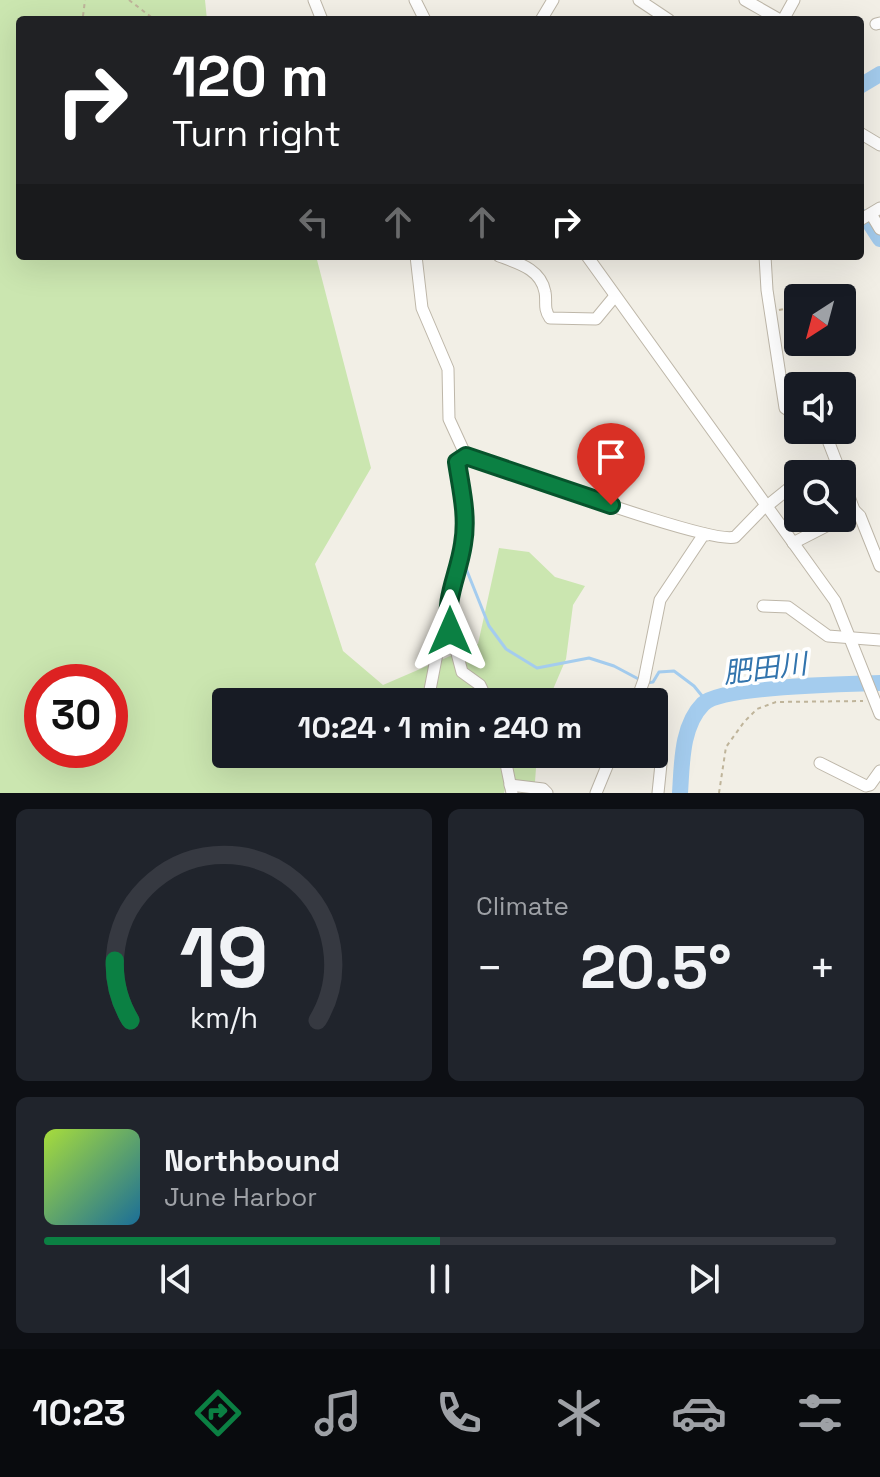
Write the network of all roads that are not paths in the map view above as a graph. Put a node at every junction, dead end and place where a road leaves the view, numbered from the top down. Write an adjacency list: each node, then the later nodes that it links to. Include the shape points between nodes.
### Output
1 (639, 0): 3 (street)
2 (745, 0): 4 (street)
3 (663, 16)
4 (775, 16)
5 (870, 214): 6 (street)
6 (880, 229)
7 (416, 260): 13 (street, via 422,308 448,369 449,419)
8 (512, 260): 11 (street, via 539,276 550,318 596,319)
9 (590, 260): 11 (street)
10 (765, 260): 12 (street)
11 (615, 296): 15 (street)
12 (784, 402)
13 (466, 456): 18 (street); 22 (street, via 457,462 466,519 447,604)
14 (784, 492): 15 (street)
15 (766, 505): 18 (street, via 735,537); 19 (street)
16 (856, 512): 20 (street)
17 (815, 532): 19 (street)
18 (707, 535): 27 (street, via 660,600)
19 (793, 543): 23 (street, via 835,601)
20 (880, 566)
21 (763, 606): 23 (street, via 788,607 828,636)
22 (450, 634): 25 (street, via 440,638); 26 (street, via 462,672)
23 (850, 637): 24 (street); 28 (street)
24 (880, 640)
25 (434, 688)
26 (481, 688)
27 (641, 688)
28 (880, 714)
29 (820, 763): 33 (street, via 866,786)
30 (507, 768): 34 (street)
31 (606, 768): 36 (street)
32 (661, 768): 37 (street)
33 (880, 771)
34 (511, 789): 35 (street)
35 (547, 793)
36 (596, 793)
37 (658, 793)

